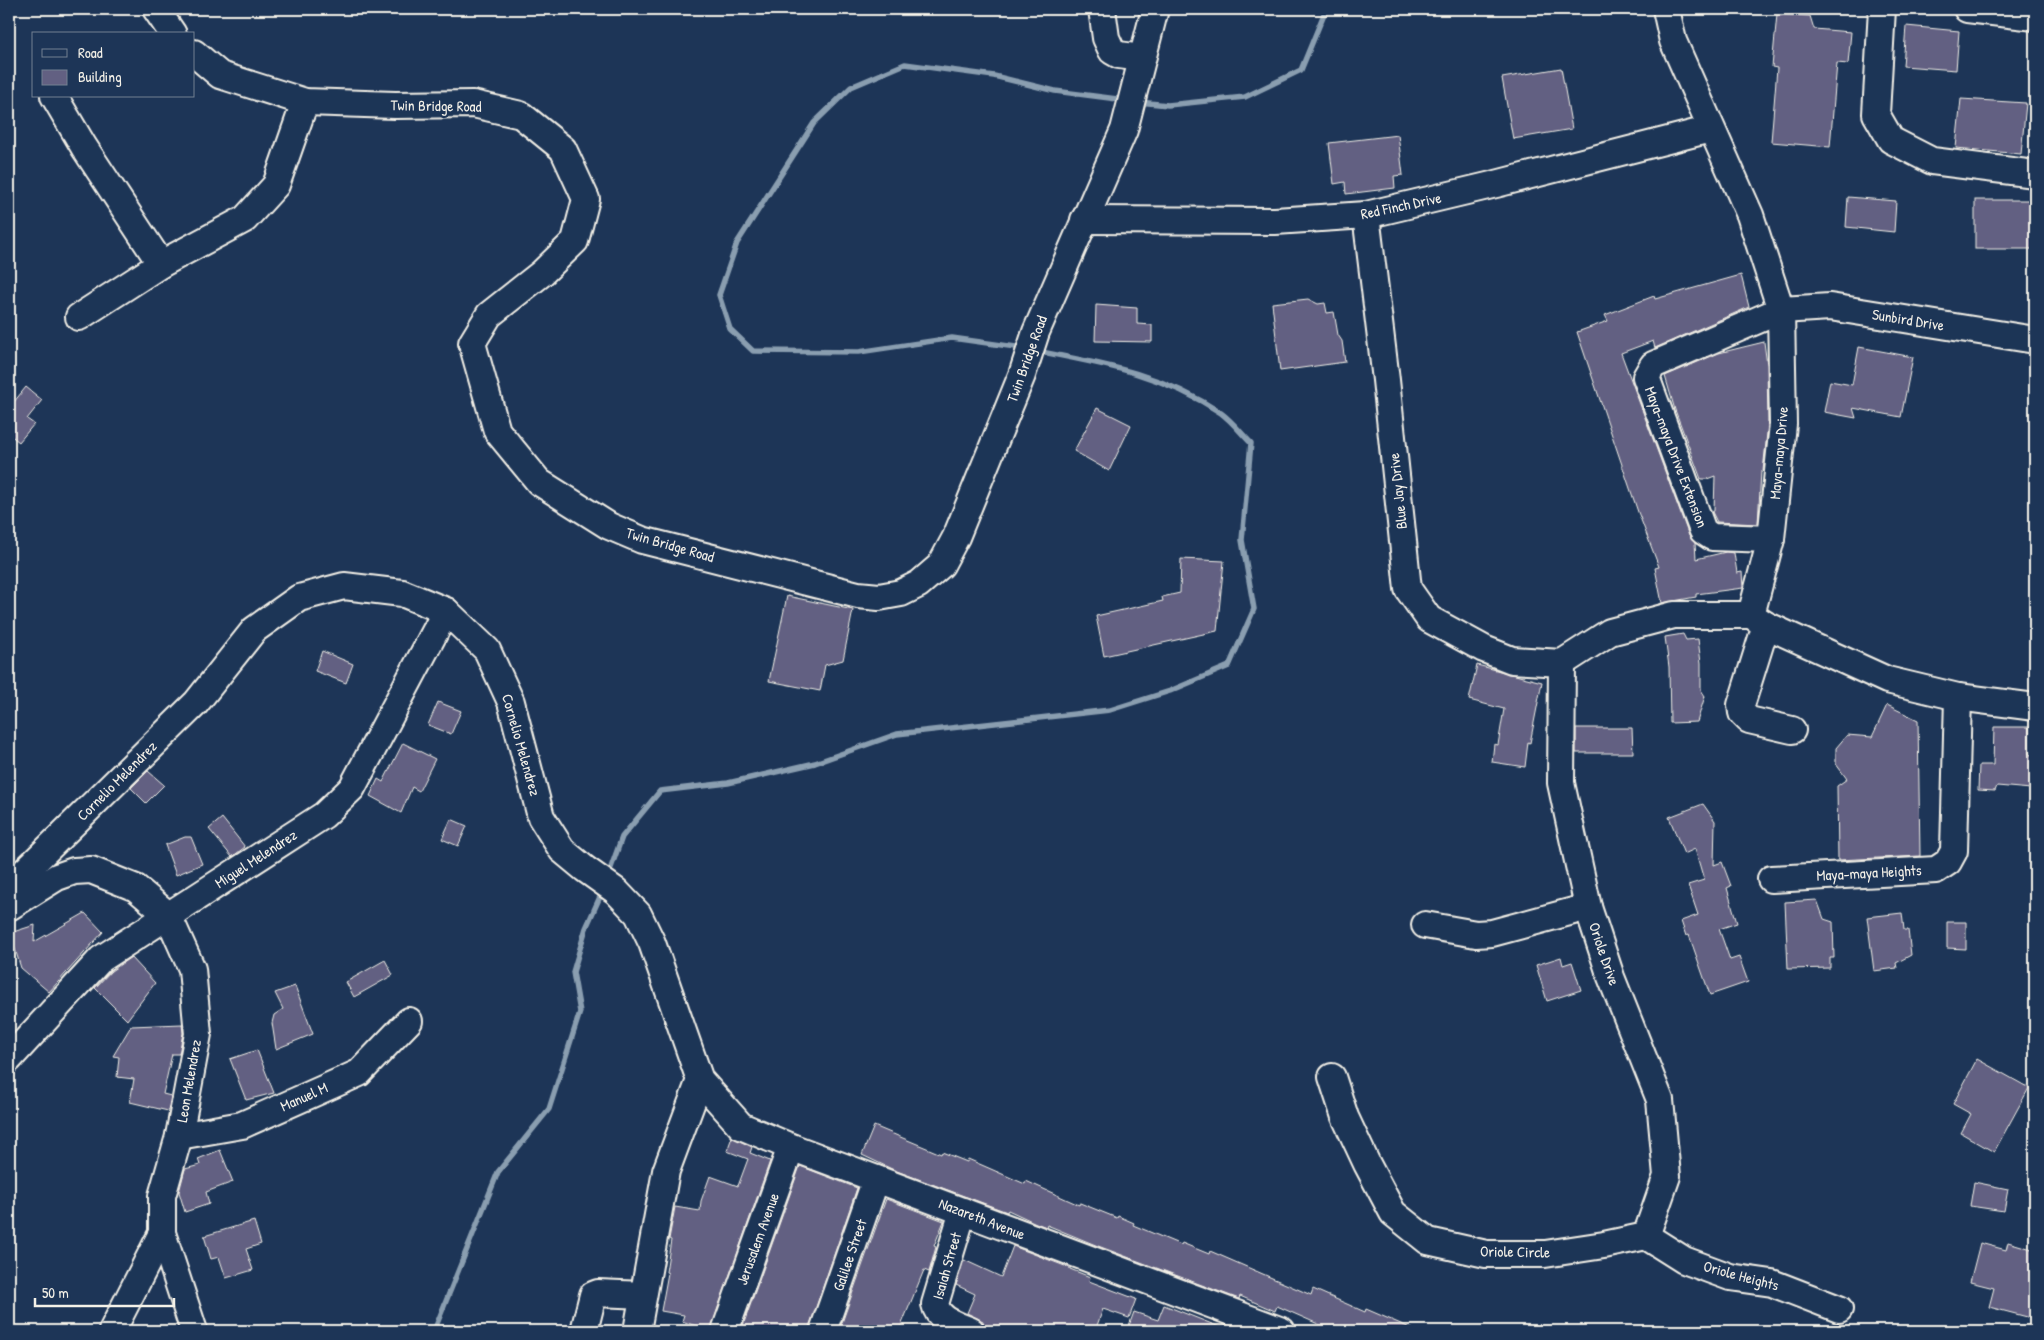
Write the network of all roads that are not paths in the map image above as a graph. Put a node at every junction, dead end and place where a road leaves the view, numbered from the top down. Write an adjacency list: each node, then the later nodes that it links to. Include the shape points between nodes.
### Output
1 (156, 9): 8 (street)
2 (1102, 9): 10 (street, via 1106,38 1112,51)
3 (1155, 9): 10 (street, Twin Bridge Road)
4 (1666, 9): 13 (street, Maya-maya Drive, via 1673,41)
5 (1882, 9): 14 (street, via 1876,114 1890,140 1932,161)
6 (1968, 9): 7 (street)
7 (2035, 17)
8 (172, 32)
9 (195, 55): 12 (street, Twin Bridge Road, via 220,75)
10 (1141, 63): 16 (street, Twin Bridge Road, via 1124,130)
11 (55, 98): 17 (street)
12 (306, 102): 16 (street, Twin Bridge Road, via 473,104 521,115 563,149 586,199 575,241 536,278 489,315 472,343 497,431 538,482 609,526 642,540 858,595 879,597 901,593 919,584 941,565 956,537 1022,375 1036,332); 17 (street, via 276,185 245,219)
13 (1711, 129): 15 (street, Red Finch Drive); 18 (street, Maya-maya Drive, via 1750,215)
14 (2035, 174)
15 (1366, 215): 16 (street, Red Finch Drive, via 1275,221); 24 (street, Blue Jay Drive, via 1408,589 1428,619 1484,649 1512,660)
16 (1084, 220)
17 (160, 264): 19 (street)
18 (1781, 310): 20 (street, Sunbird Drive, via 1830,308); 21 (street, Maya-maya Drive, via 1784,424); 21 (street, Maya-maya Drive Extension, via 1653,365 1646,377 1703,531 1712,538)
19 (79, 317)
20 (2035, 340)
21 (1771, 539): 23 (street, Maya-maya Drive)
22 (446, 610): 29 (street, Cornelio Melendrez, via 402,592 344,586 299,598 254,630 196,703); 32 (street, Miguel Melendrez, via 352,788 324,815); 37 (street, Cornelio Melendrez, via 487,650 511,702 541,817 562,850 616,891 638,914 652,943)
23 (1758, 620): 24 (street, via 1674,615 1610,632); 25 (street, via 1887,680); 27 (street, Maya-maya Drive, via 1742,713 1749,720)
24 (1562, 663): 30 (street, Oriole Drive, via 1561,783)
25 (1958, 697): 26 (street); 28 (street, Maya-maya Heights, via 1954,851 1948,862 1936,870)
26 (2035, 707)
27 (1792, 730)
28 (1770, 879)
29 (9, 887)
30 (1588, 907): 33 (street, via 1492,933 1476,934); 43 (street, Oriole Drive, via 1611,977 1660,1100 1667,1176)
31 (9, 908): 32 (street, Leon Melendrez, via 57,878 74,871 91,870 136,888)
32 (168, 915): 35 (street, Miguel Melendrez, via 101,959); 38 (street, Leon Melendrez, via 192,969 198,1034)
33 (1425, 925)
34 (409, 1021): 38 (street, Manuel M, via 359,1073 242,1125)
35 (9, 1059)
36 (1332, 1077): 43 (street, Oriole Circle, via 1345,1117 1393,1212 1428,1242 1486,1254 1545,1254)
37 (700, 1080): 39 (street, Nazareth Avenue, via 741,1126); 44 (street, via 666,1172)
38 (179, 1136): 42 (street, Leon Melendrez, via 162,1196)
39 (791, 1147): 40 (street, Nazareth Avenue); 50 (street, Jerusalem Avenue)
40 (876, 1179): 41 (street, Nazareth Avenue); 51 (street, Galilee Street)
41 (963, 1211): 52 (street, Isaiah Street, via 935,1304 942,1318); 53 (street, Nazareth Avenue)
42 (162, 1233): 46 (street, Leon Melendrez); 47 (street)
43 (1646, 1236): 45 (street, Oriole Heights, via 1684,1260 1730,1277 1772,1283)
44 (643, 1295): 48 (street, via 598,1293 593,1296); 49 (street)
45 (1839, 1309)
46 (112, 1331)
47 (194, 1331)
48 (584, 1331)
49 (637, 1331)
50 (725, 1331)
51 (823, 1331)
52 (971, 1331)
53 (1282, 1331)

